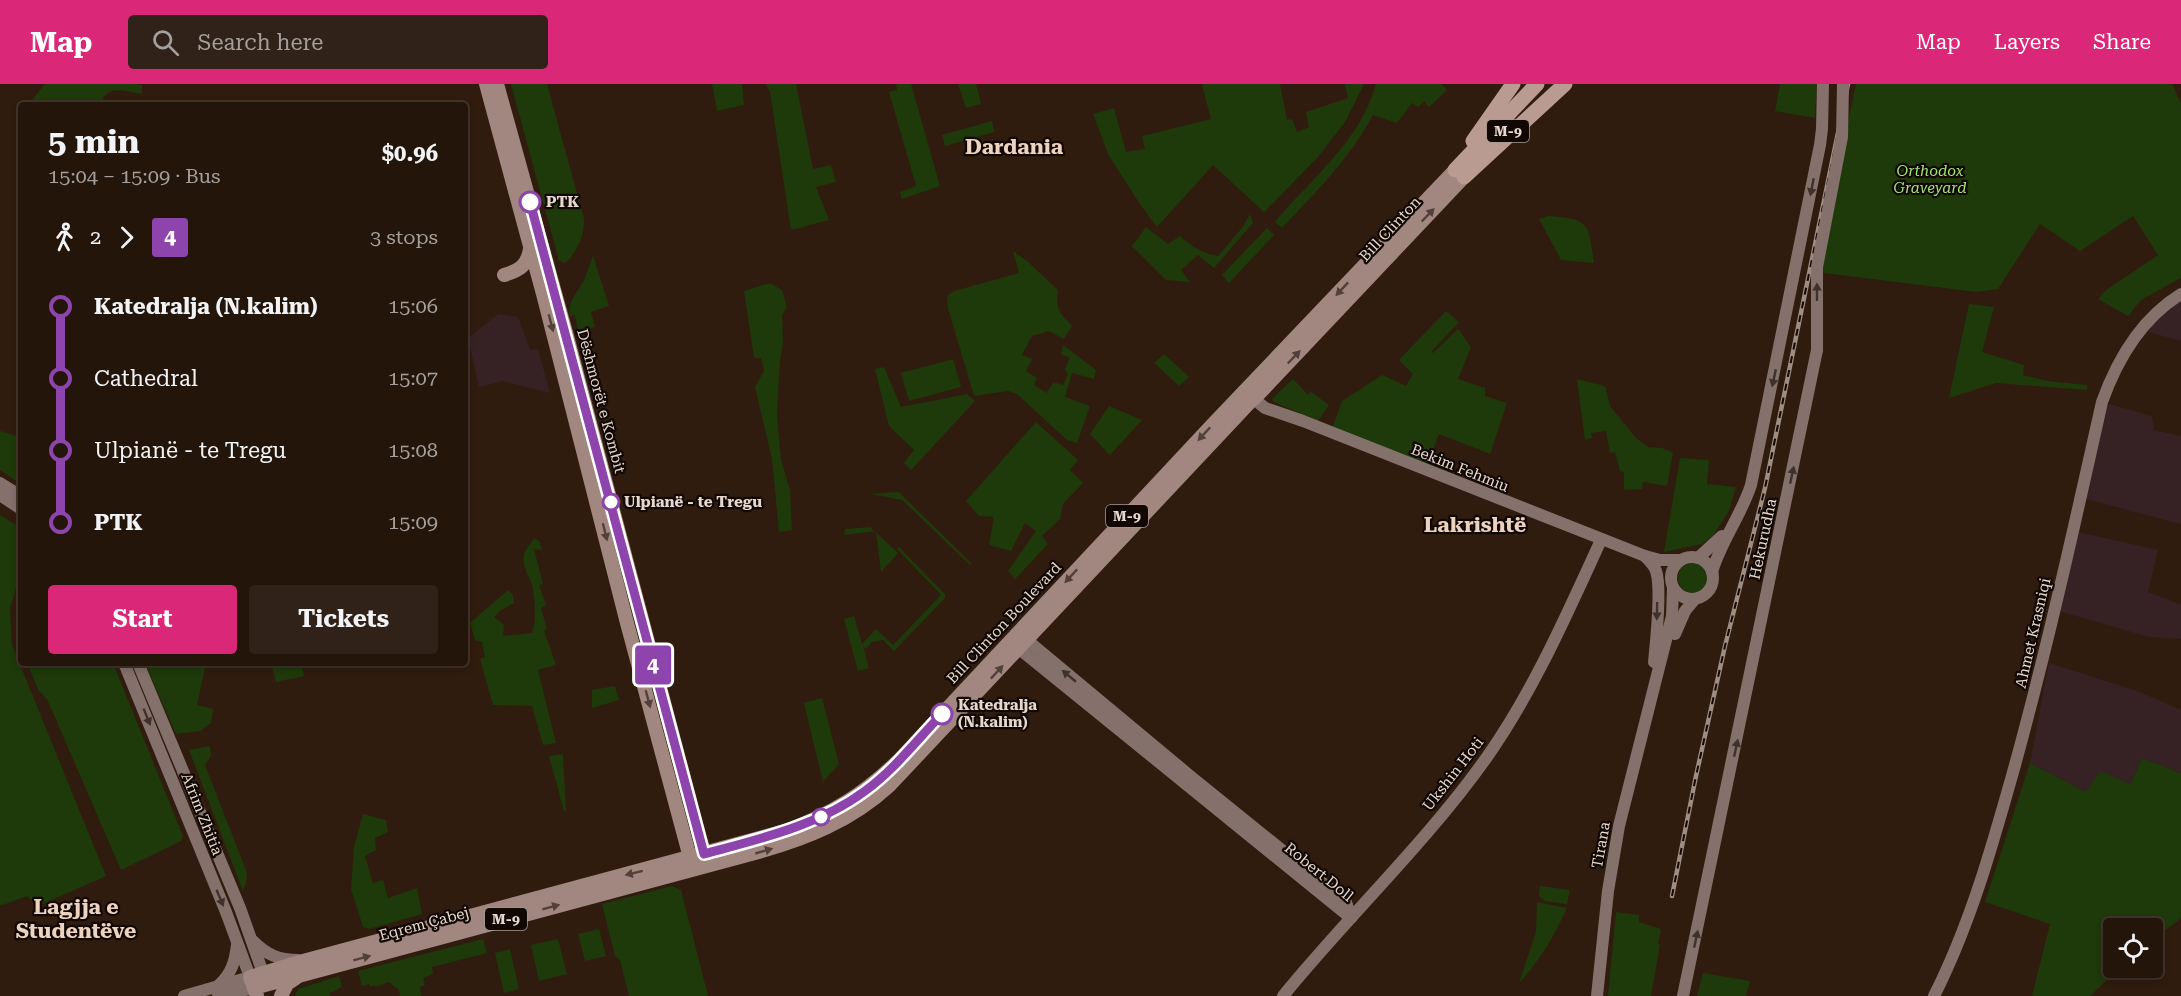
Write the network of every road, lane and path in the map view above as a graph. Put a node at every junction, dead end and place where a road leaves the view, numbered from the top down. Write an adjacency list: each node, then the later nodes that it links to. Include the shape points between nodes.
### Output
1 (486, 84): 11 (main road, Dëshmorët e Kombit)
2 (497, 84): 31 (main road, Dëshmorët e Kombit, via 561,313)
3 (1513, 84): 10 (highway, via 1485,122)
4 (1524, 84): 10 (highway, via 1494,116)
5 (1537, 84): 10 (highway, Bill Clinton / M-9)
6 (1552, 84): 10 (highway, Bill Clinton / M-9)
7 (1565, 84): 10 (highway)
8 (1823, 84): 19 (main road, Hekurudha, one-way to 19, via 1820,145 1755,468 1747,499)
9 (1843, 84): 42 (main road, Hekurudha, one-way to 9, bridge, via 1817,350 1817,267 1842,137)
10 (1460, 174): 14 (main road, Bill Clinton / M-9)
11 (531, 247): 12 (main road, via 523,268); 31 (main road, Dëshmorët e Kombit, one-way to 31)
12 (504, 275)
13 (2181, 294): 43 (main road, Ahmet Krasniqi, via 2157,311 2126,351 2102,402 2043,661 1997,831)
14 (1254, 399): 20 (main road, Bekim Fehmiu); 27 (main road, Bill Clinton Boulevard / M-9)
15 (0, 483): 16 (main road)
16 (18, 494)
17 (0, 495): 18 (main road)
18 (18, 507)
19 (1733, 523): 22 (main road, Hekurudha); 24 (main road, Hekurudha)
20 (1601, 540): 21 (main road, Bekim Fehmiu); 32 (main road, Ukshin Hoti, via 1542,665 1501,737 1456,797)
21 (1644, 556): 23 (main road, Bekim Fehmiu); 25 (main road, Bekim Fehmiu); 30 (main road, one-way to 30, via 1657,577)
22 (1698, 558): 23 (main road); 24 (main road)
23 (1681, 560): 25 (main road, via 1672,568)
24 (1712, 572): 26 (main road, Hekurudha, via 1708,592)
25 (1672, 585): 26 (main road, via 1682,597); 30 (main road, Tirana, via 1672,616)
26 (1695, 599): 30 (main road, Tirana, via 1681,618)
27 (1019, 641): 31 (main road, Bill Clinton Boulevard / M-9, via 858,796 809,823); 32 (main road, Robert Doll)
28 (125, 666): 34 (main road, Afrim Zhitia, one-way to 34)
29 (139, 666): 33 (main road, Afrim Zhitia)
30 (1650, 703): 41 (main road, Tirana, via 1615,847)
31 (699, 862): 35 (main road, Eqrem Çabej / M-9)
32 (1351, 918): 40 (main road, Ukshin Hoti)
33 (250, 937): 35 (main road, via 270,955); 36 (main road, Afrim Zhitia)
34 (237, 941): 36 (main road, Afrim Zhitia); 37 (main road, via 235,963)
35 (304, 967): 36 (main road, Eqrem Çabej / M-9); 39 (main road)
36 (258, 987): 37 (main road); 37 (main road)
37 (218, 993): 38 (main road)
38 (184, 996)
39 (281, 996)
40 (1283, 996)
41 (1598, 996)
42 (1683, 996)
43 (1934, 996)

